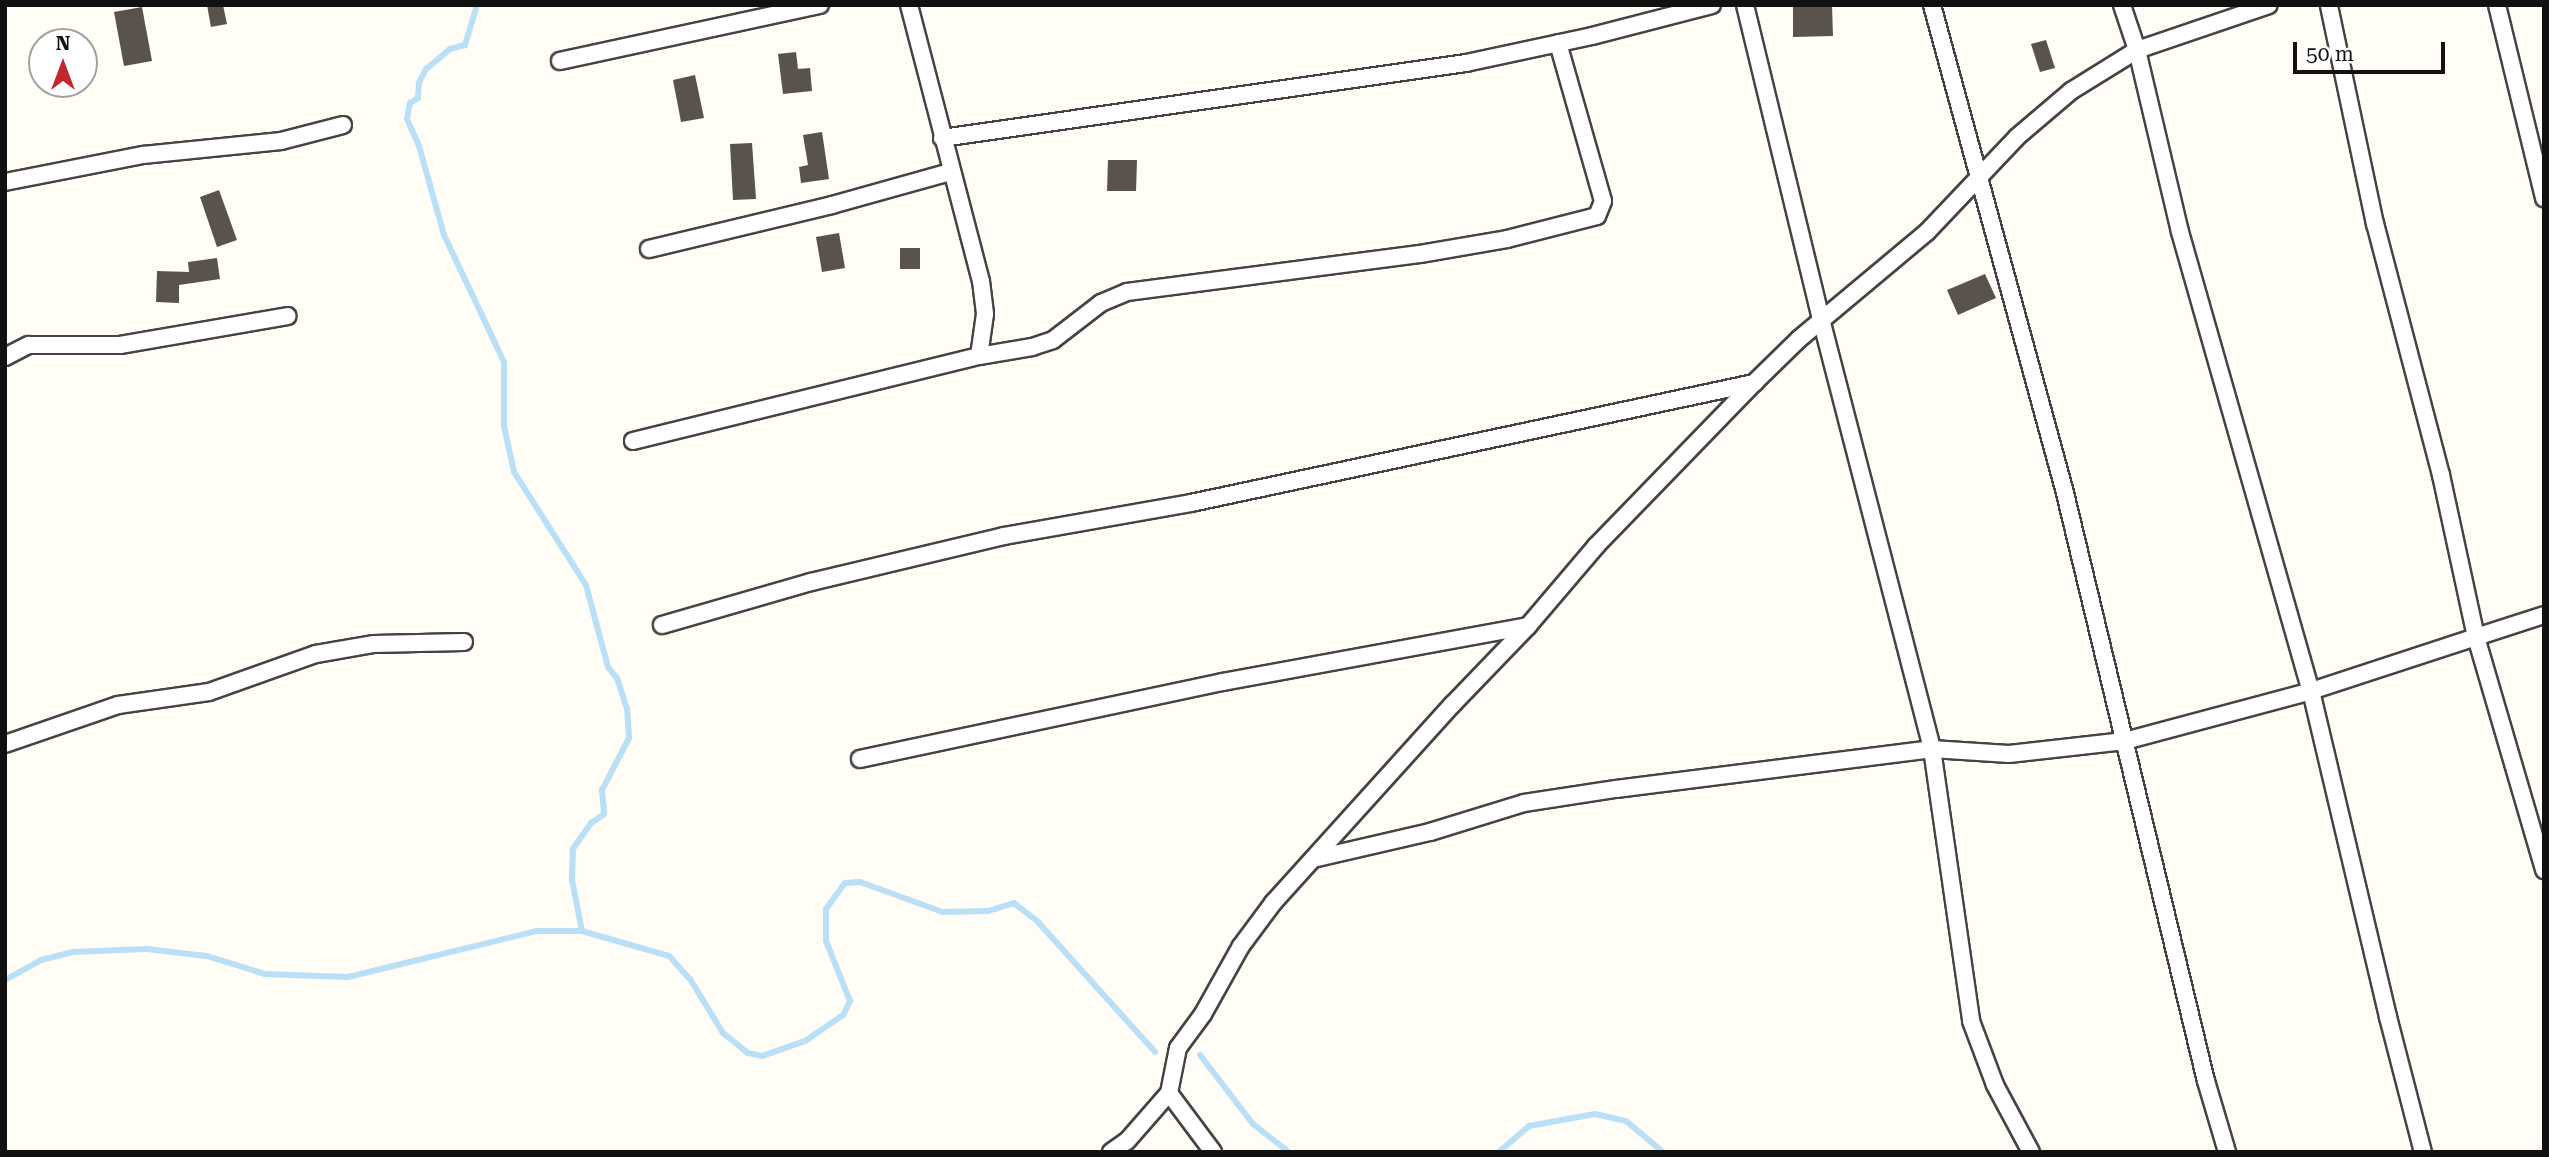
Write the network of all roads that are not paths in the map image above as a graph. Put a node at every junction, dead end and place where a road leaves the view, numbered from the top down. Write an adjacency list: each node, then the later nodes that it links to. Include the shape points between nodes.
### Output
1 (820, 5): 12 (street)
2 (909, 5): 14 (street)
3 (1712, 5): 10 (street)
4 (1745, 5): 21 (street)
5 (1932, 5): 16 (street)
6 (2122, 5): 11 (street)
7 (2269, 5): 11 (street)
8 (2329, 5): 29 (street, via 2375,224 2441,475)
9 (2497, 5): 18 (street)
10 (1558, 43): 14 (street, via 1466,63); 22 (street, via 1603,201 1597,216 1507,239 1420,254 1127,292 1101,303 1053,340)
11 (2137, 50): 16 (street, via 2062,99 2017,137); 31 (street, via 2180,232)
12 (560, 61)
13 (343, 125): 17 (street, via 281,141 142,155)
14 (942, 138): 15 (street)
15 (950, 172): 19 (street); 22 (street, via 983,295)
16 (1978, 180): 21 (street, via 1927,232); 32 (street, via 2065,493)
17 (5, 182)
18 (2544, 198)
19 (649, 249)
20 (288, 316): 23 (street, via 120,345 29,345)
21 (1822, 323): 24 (street); 34 (street)
22 (979, 356): 25 (street)
23 (5, 357)
24 (1754, 383): 27 (street, via 1294,483 926,553); 28 (street, via 1596,546)
25 (633, 442)
26 (2544, 615): 29 (street)
27 (662, 625)
28 (1528, 626): 35 (street, via 1223,682); 36 (street)
29 (2476, 637): 31 (street); 37 (street)
30 (464, 642): 33 (street, via 374,644 326,652 209,692 118,705)
31 (2311, 691): 32 (street); 43 (street)
32 (2125, 741): 34 (street, via 2009,754); 42 (street)
33 (5, 744)
34 (1933, 750): 36 (street, via 1524,803 1430,832); 41 (street, via 1970,1021)
35 (860, 759)
36 (1314, 859): 38 (street, via 1241,946 1178,1048)
37 (2544, 870)
38 (1169, 1093): 39 (street, via 1127,1141); 40 (street)
39 (1111, 1152)
40 (1213, 1152)
41 (2031, 1152)
42 (2227, 1152)
43 (2423, 1152)

